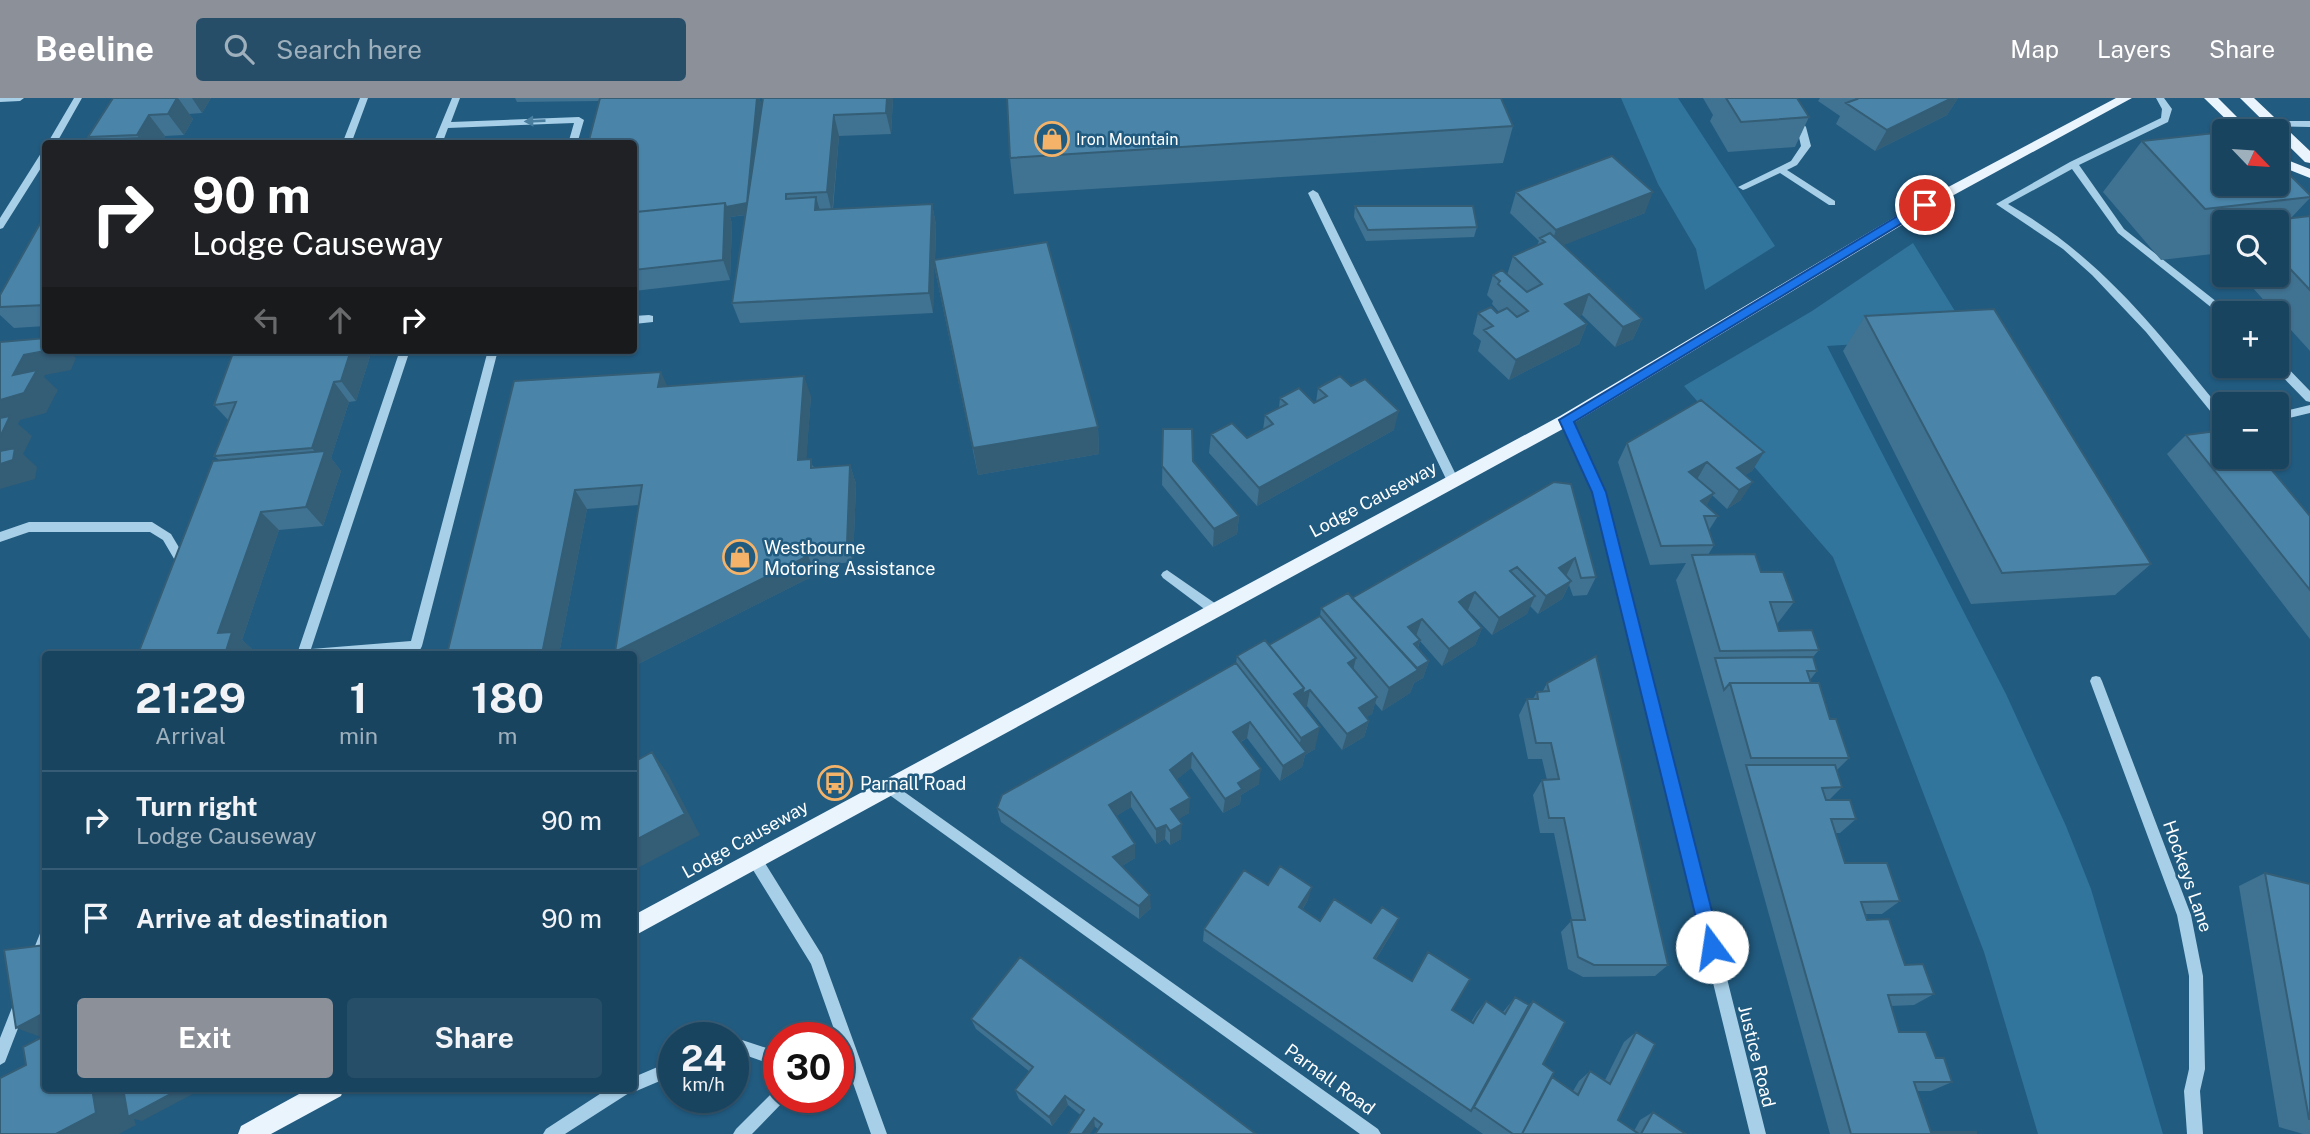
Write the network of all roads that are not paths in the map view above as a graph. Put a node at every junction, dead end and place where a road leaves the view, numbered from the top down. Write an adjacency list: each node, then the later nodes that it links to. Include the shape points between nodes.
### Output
1 (20, 98): 10 (street)
2 (78, 98): 17 (street)
3 (364, 98): 18 (street)
4 (456, 98): 15 (street)
5 (1778, 98): 25 (street, via 1806,137 1802,156)
6 (2126, 98): 41 (main road, Lodge Causeway, via 1925,205)
7 (2160, 98): 23 (street, via 2167,109 2165,120)
8 (2210, 98): 11 (main road)
9 (2246, 98): 12 (main road)
10 (0, 99)
11 (2232, 119)
12 (2269, 119)
13 (2289, 124): 14 (street)
14 (2310, 124)
15 (445, 125): 19 (street); 20 (street, one-way to 15, via 579,120)
16 (2289, 139): 22 (main road)
17 (53, 140)
18 (348, 140)
19 (439, 140)
20 (573, 140)
21 (42, 158): 30 (street)
22 (2310, 159)
23 (2073, 164): 31 (street, via 2121,231); 38 (lane, via 2001,204 2038,222 2124,297)
24 (2289, 165): 26 (main road)
25 (1781, 170): 27 (street); 29 (street)
26 (2310, 174)
27 (1742, 187)
28 (1314, 193): 42 (street)
29 (1832, 203)
30 (0, 226)
31 (2212, 302)
32 (649, 319): 33 (street)
33 (637, 320)
34 (404, 354): 47 (street)
35 (492, 354): 48 (street, via 415,646)
36 (2289, 376): 37 (street)
37 (2310, 398)
38 (2212, 405)
39 (2310, 409): 40 (street)
40 (2289, 413)
41 (1566, 420): 42 (main road, Lodge Causeway); 68 (street, Justice Road, via 1599,492)
42 (1453, 481): 46 (main road, Lodge Causeway)
43 (0, 537): 45 (street, via 29,527 152,527 178,552 184,566)
44 (1167, 575): 46 (street)
45 (180, 579)
46 (1214, 610): 50 (main road, Lodge Causeway)
47 (304, 651)
48 (351, 651)
49 (2096, 681): 69 (street, Hockeys Lane, via 2192,944)
50 (888, 787): 51 (main road, Lodge Causeway); 67 (street, Parnall Road)
51 (755, 860): 52 (main road, Lodge Causeway); 54 (street, via 817,960)
52 (637, 924)
53 (42, 946): 55 (street)
54 (836, 1022)
55 (6, 1025): 56 (street)
56 (0, 1057)
57 (854, 1072): 66 (street)
58 (658, 1074): 59 (street)
59 (637, 1083)
60 (326, 1092): 63 (main road)
61 (618, 1092): 64 (lane)
62 (763, 1112): 65 (street)
63 (249, 1134)
64 (551, 1134)
65 (741, 1134)
66 (879, 1134)
67 (1373, 1134)
68 (1758, 1134)
69 (2195, 1134)

